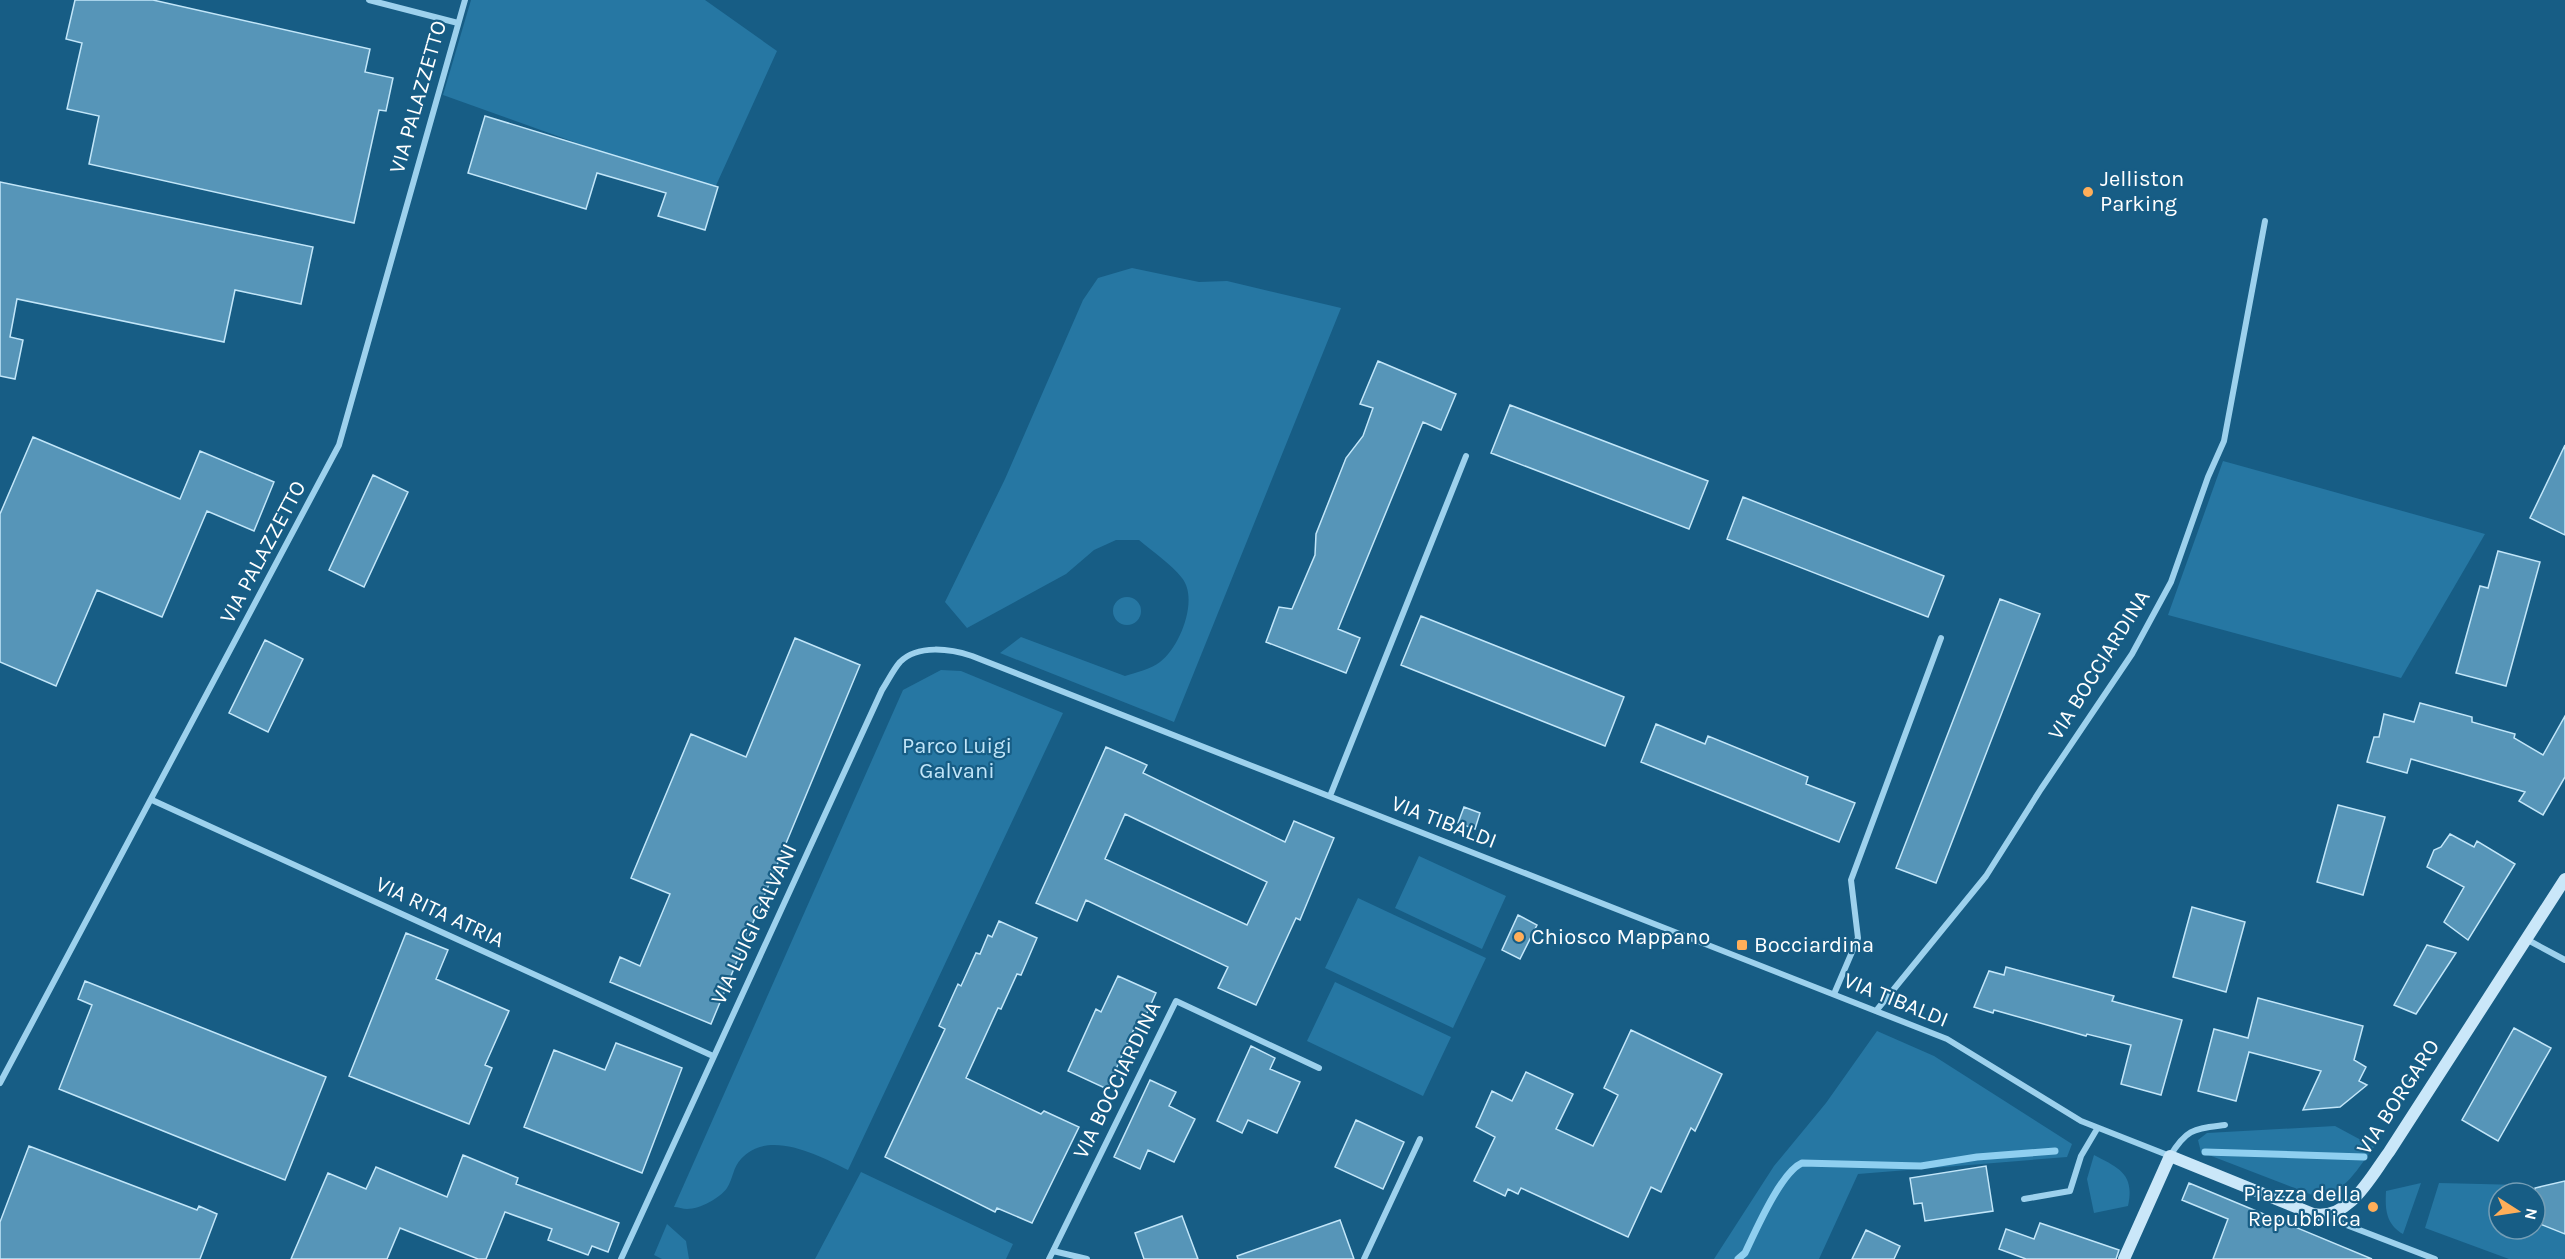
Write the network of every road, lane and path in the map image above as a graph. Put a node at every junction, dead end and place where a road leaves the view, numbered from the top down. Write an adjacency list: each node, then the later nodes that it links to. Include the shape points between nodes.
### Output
1 (369, 0): 3 (street)
2 (465, 0): 3 (street, VIA PALAZZETTO)
3 (458, 23): 9 (street, VIA PALAZZETTO, via 339,446)
4 (2265, 221): 14 (street, VIA BOCCIARDINA, via 2224,441 2171,582 2132,654 1986,876)
5 (1466, 456): 8 (street)
6 (1941, 638): 13 (street, via 1851,880 1858,938)
7 (957, 651): 8 (street, VIA TIBALDI); 15 (street, VIA LUIGI GALVANI, via 925,650 901,661 882,690)
8 (1330, 796): 13 (street, VIA TIBALDI)
9 (152, 800): 15 (street, VIA RITA ATRIA); 17 (street, VIA PALAZZETTO)
10 (2565, 879): 11 (street, VIA BORGARO)
11 (2526, 939): 12 (street); 23 (street, VIA BORGARO, via 2360,1192 2343,1209)
12 (2565, 960)
13 (1834, 994): 14 (street, VIA TIBALDI)
14 (1876, 1011): 19 (street, VIA TIBALDI, via 1947,1039)
15 (713, 1056): 25 (street, VIA LUIGI GALVANI)
16 (1319, 1068): 24 (street, VIA BOCCIARDINA, via 1176,1001)
17 (0, 1083)
18 (2225, 1125): 21 (street, via 2193,1129 2181,1137)
19 (2097, 1129): 21 (street, VIA TIBALDI); 22 (street, via 2081,1156 2070,1191)
20 (1420, 1139): 28 (street)
21 (2170, 1156): 23 (street); 29 (street)
22 (2024, 1198)
23 (2323, 1216): 30 (street)
24 (1053, 1251): 26 (street); 27 (street)
25 (621, 1259)
26 (1049, 1259)
27 (1087, 1259)
28 (1364, 1259)
29 (2124, 1259)
30 (2435, 1259)

